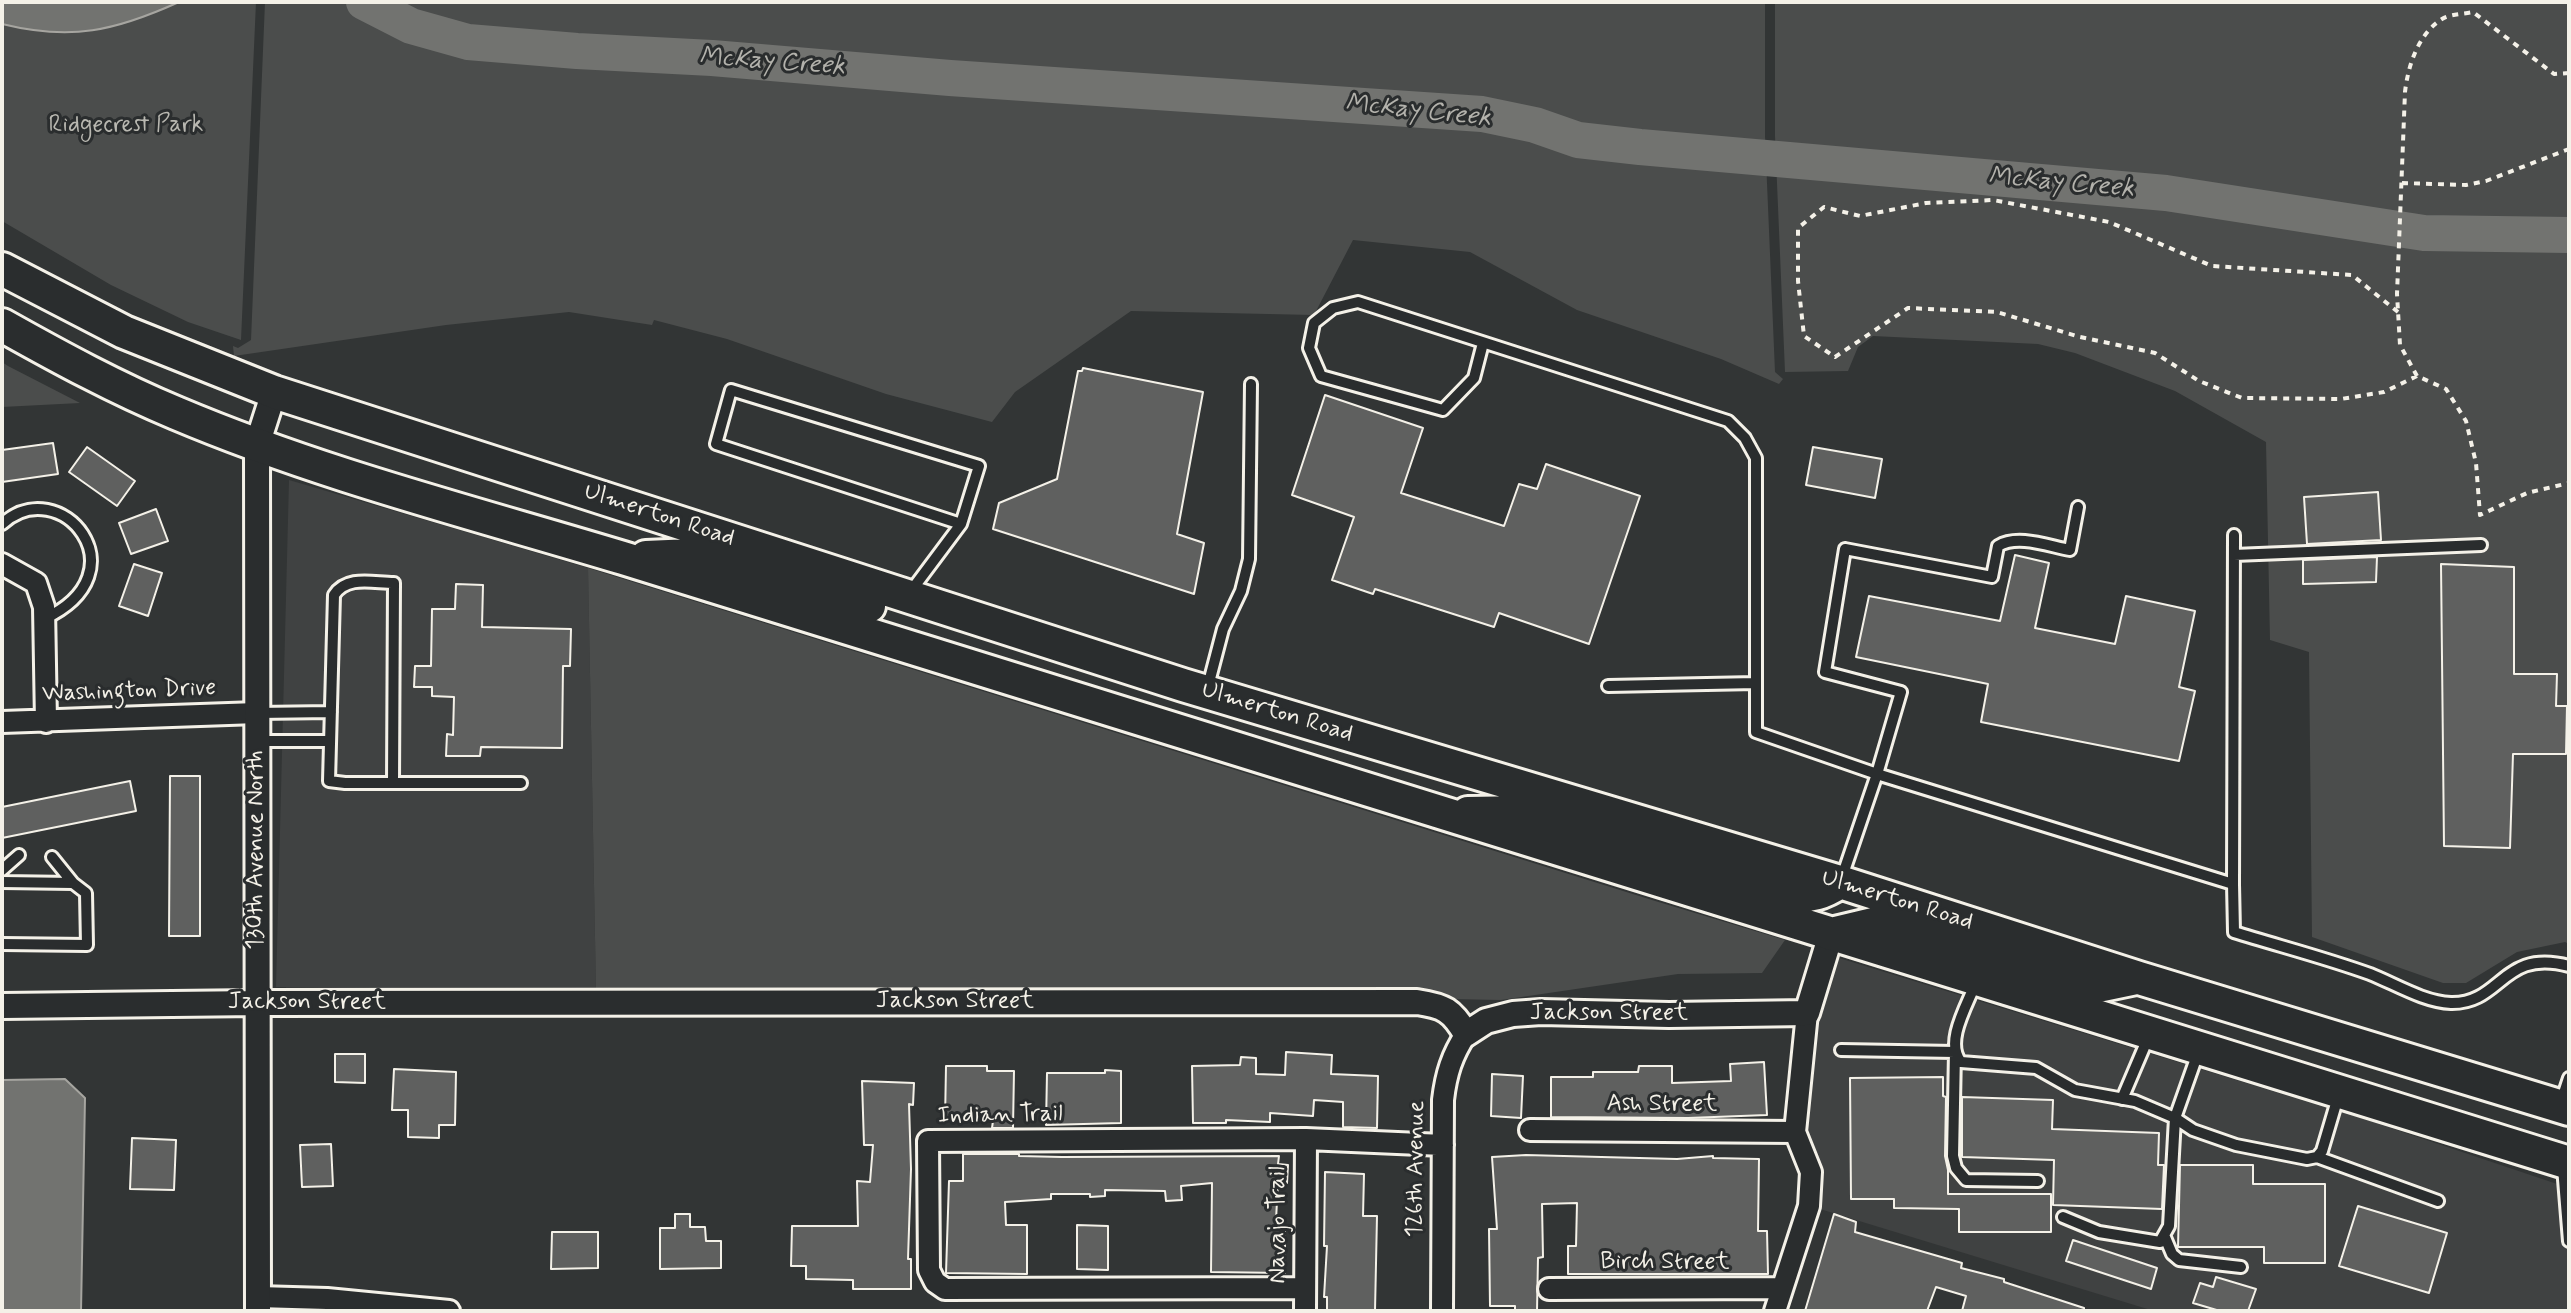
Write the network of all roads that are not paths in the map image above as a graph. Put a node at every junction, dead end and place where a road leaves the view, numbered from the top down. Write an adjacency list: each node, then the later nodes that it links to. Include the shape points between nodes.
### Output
1 (2, 269): 5 (main road, Ulmerton Road, via 124,332)
2 (2, 325): 6 (main road, Ulmerton Road, via 147,400)
3 (1483, 343): 3 (lane, via 1358,302 1333,308 1314,323 1309,348 1321,376 1443,410 1474,378); 17 (lane, via 1728,421 1745,438 1756,458)
4 (1251, 384): 19 (lane, via 1249,559)
5 (274, 392): 6 (street, 130th Avenue North); 15 (main road, Ulmerton Road)
6 (257, 445): 13 (main road, Ulmerton Road); 21 (street, 130th Avenue North)
7 (2078, 507): 26 (lane, via 2070,550 2007,541 1998,546 1992,577 1845,549 1825,672 1901,692)
8 (2, 524): 16 (lane, via 23,512 56,512 84,536 90,578 64,610)
9 (961, 524): 9 (lane, via 979,466 731,390 716,444); 15 (lane)
10 (2234, 535): 12 (lane)
11 (2481, 545): 12 (lane)
12 (2234, 555): 36 (lane)
13 (623, 558): 15 (main road, via 692,555 888,611); 29 (main road, Ulmerton Road)
14 (2, 564): 16 (street, via 36,583)
15 (907, 596): 19 (main road, Ulmerton Road)
16 (44, 619): 23 (street)
17 (1756, 683): 18 (lane); 26 (lane, via 1756,732)
18 (1608, 686)
19 (1206, 692): 34 (main road, Ulmerton Road)
20 (331, 712): 21 (lane); 25 (lane); 27 (lane, via 334,595 349,582 394,583)
21 (257, 713): 23 (street, Washington Drive); 24 (street, 130th Avenue North)
22 (2, 722): 23 (street, Washington Drive)
23 (46, 722)
24 (257, 741): 25 (lane); 42 (street, 130th Avenue North)
25 (330, 741): 27 (lane, via 329,781)
26 (1877, 774): 34 (lane); 36 (lane)
27 (393, 783): 28 (lane)
28 (521, 783)
29 (1441, 814): 34 (main road, via 1527,812 1791,895 1824,893); 37 (main road, Ulmerton Road)
30 (19, 855): 32 (lane)
31 (52, 857): 35 (lane)
32 (2, 870)
33 (2, 882): 35 (lane)
34 (1840, 882): 40 (main road, Ulmerton Road)
35 (73, 883): 38 (lane, via 86,893 87,945)
36 (2233, 884): 39 (lane, via 2234,932 2432,1000 2466,1001 2522,965 2540,961)
37 (1831, 934): 40 (main road, via 1877,923 2088,988); 41 (main road, Ulmerton Road); 44 (street)
38 (2, 944)
39 (2569, 966)
40 (2139, 978): 51 (main road, Ulmerton Road)
41 (1977, 979): 45 (main road, Ulmerton Road); 49 (lane)
42 (257, 1003): 43 (street, Jackson Street); 46 (street, Jackson Street, via 1417,1002 1440,1005); 69 (street, 130th Avenue North)
43 (2, 1006)
44 (1807, 1013): 46 (street, Jackson Street, via 1541,1012 1486,1021); 55 (street)
45 (2150, 1033): 47 (main road, Ulmerton Road); 52 (lane)
46 (1466, 1034): 57 (street, 126th Avenue, via 1446,1074)
47 (2200, 1048): 50 (main road, Ulmerton Road); 53 (lane)
48 (1841, 1050): 49 (lane)
49 (1955, 1052): 52 (lane, via 1961,1062 2036,1068 2075,1090); 60 (lane, via 1953,1156 1960,1177)
50 (2340, 1092): 58 (main road, Ulmerton Road); 59 (lane)
51 (2566, 1098)
52 (2122, 1099): 53 (lane)
53 (2175, 1118): 59 (lane, via 2236,1145); 63 (lane, via 2169,1226)
54 (1530, 1130): 55 (street, Ash Street)
55 (1795, 1132): 67 (street, via 1811,1172 1809,1206)
56 (1306, 1139): 57 (street, Indian Trail); 66 (street, Navajo Trail); 66 (street, Indian Trail, via 928,1141 929,1270 945,1289)
57 (1443, 1145): 72 (street, 126th Avenue)
58 (2567, 1156): 64 (lane)
59 (2317, 1157): 61 (lane)
60 (2038, 1181)
61 (2438, 1201)
62 (2063, 1217): 63 (lane, via 2099,1232 2153,1243)
63 (2164, 1235): 65 (lane, via 2179,1260)
64 (2569, 1241)
65 (2241, 1267)
66 (1305, 1288): 71 (street, Navajo Trail)
67 (1781, 1288): 68 (street, Birch Street); 73 (street)
68 (1549, 1289)
69 (258, 1304): 70 (street, via 327,1299)
70 (449, 1311)
71 (1305, 1311)
72 (1442, 1311)
73 (1775, 1311)

